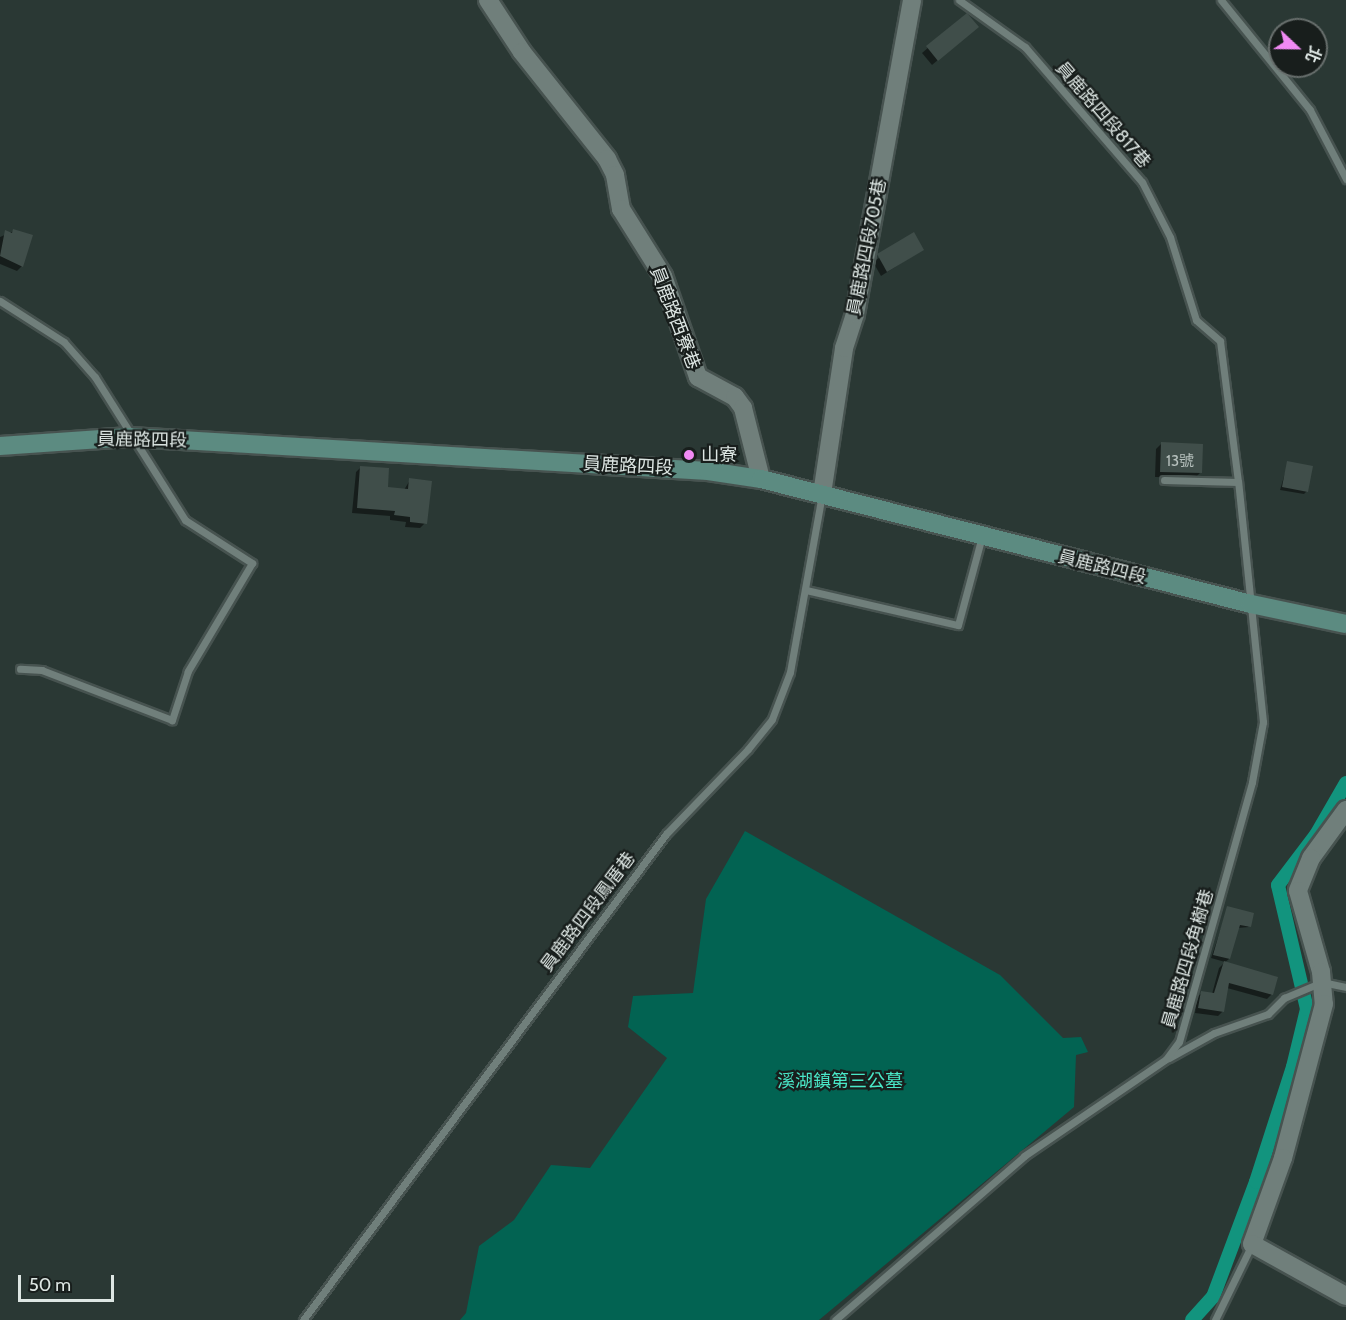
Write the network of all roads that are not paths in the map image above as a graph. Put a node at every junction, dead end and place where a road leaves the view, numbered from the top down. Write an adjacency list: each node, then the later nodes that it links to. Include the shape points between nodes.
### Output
1 (488, 0): 9 (street, 員鹿路西寮巷, via 522,52 607,159 615,175 621,209 663,276 698,377 735,397 743,408)
2 (912, 0): 12 (street, 員鹿路四段705巷, via 855,314 844,348)
3 (959, 0): 11 (lane, 員鹿路四段817巷, via 1025,47 1142,182 1170,237 1196,320 1220,341)
4 (1221, 0): 5 (lane, via 1310,110)
5 (1346, 178)
6 (0, 301): 7 (lane, via 64,342 95,377)
7 (130, 437): 8 (main road, 員鹿路四段); 9 (main road, 員鹿路四段, via 708,471); 17 (lane, via 185,520 252,563 188,671 172,720 42,670)
8 (0, 446)
9 (761, 479): 12 (main road, 員鹿路四段)
10 (1164, 480): 11 (lane)
11 (1238, 482): 15 (lane, 員鹿路四段角樹巷)
12 (822, 494): 13 (main road, 員鹿路四段); 14 (lane, 員鹿路四段鳳厝巷)
13 (982, 536): 14 (lane, via 958,625); 15 (main road, 員鹿路四段)
14 (806, 590): 24 (lane, 員鹿路四段鳳厝巷, via 790,672 772,719 666,834)
15 (1251, 604): 16 (main road, 員鹿路四段); 21 (lane, 員鹿路四段角樹巷, via 1263,722 1252,782 1186,1024)
16 (1346, 624)
17 (20, 669)
18 (1346, 810): 19 (street, via 1311,858 1298,891)
19 (1322, 982): 20 (lane); 21 (lane, via 1284,998 1268,1014 1214,1033); 22 (street, via 1324,1004 1318,1034 1283,1158)
20 (1346, 987)
21 (1166, 1059): 25 (lane, 員鹿路四段角樹巷, via 1024,1156)
22 (1252, 1244): 23 (street); 26 (lane)
23 (1346, 1296)
24 (303, 1320)
25 (835, 1320)
26 (1215, 1320)

